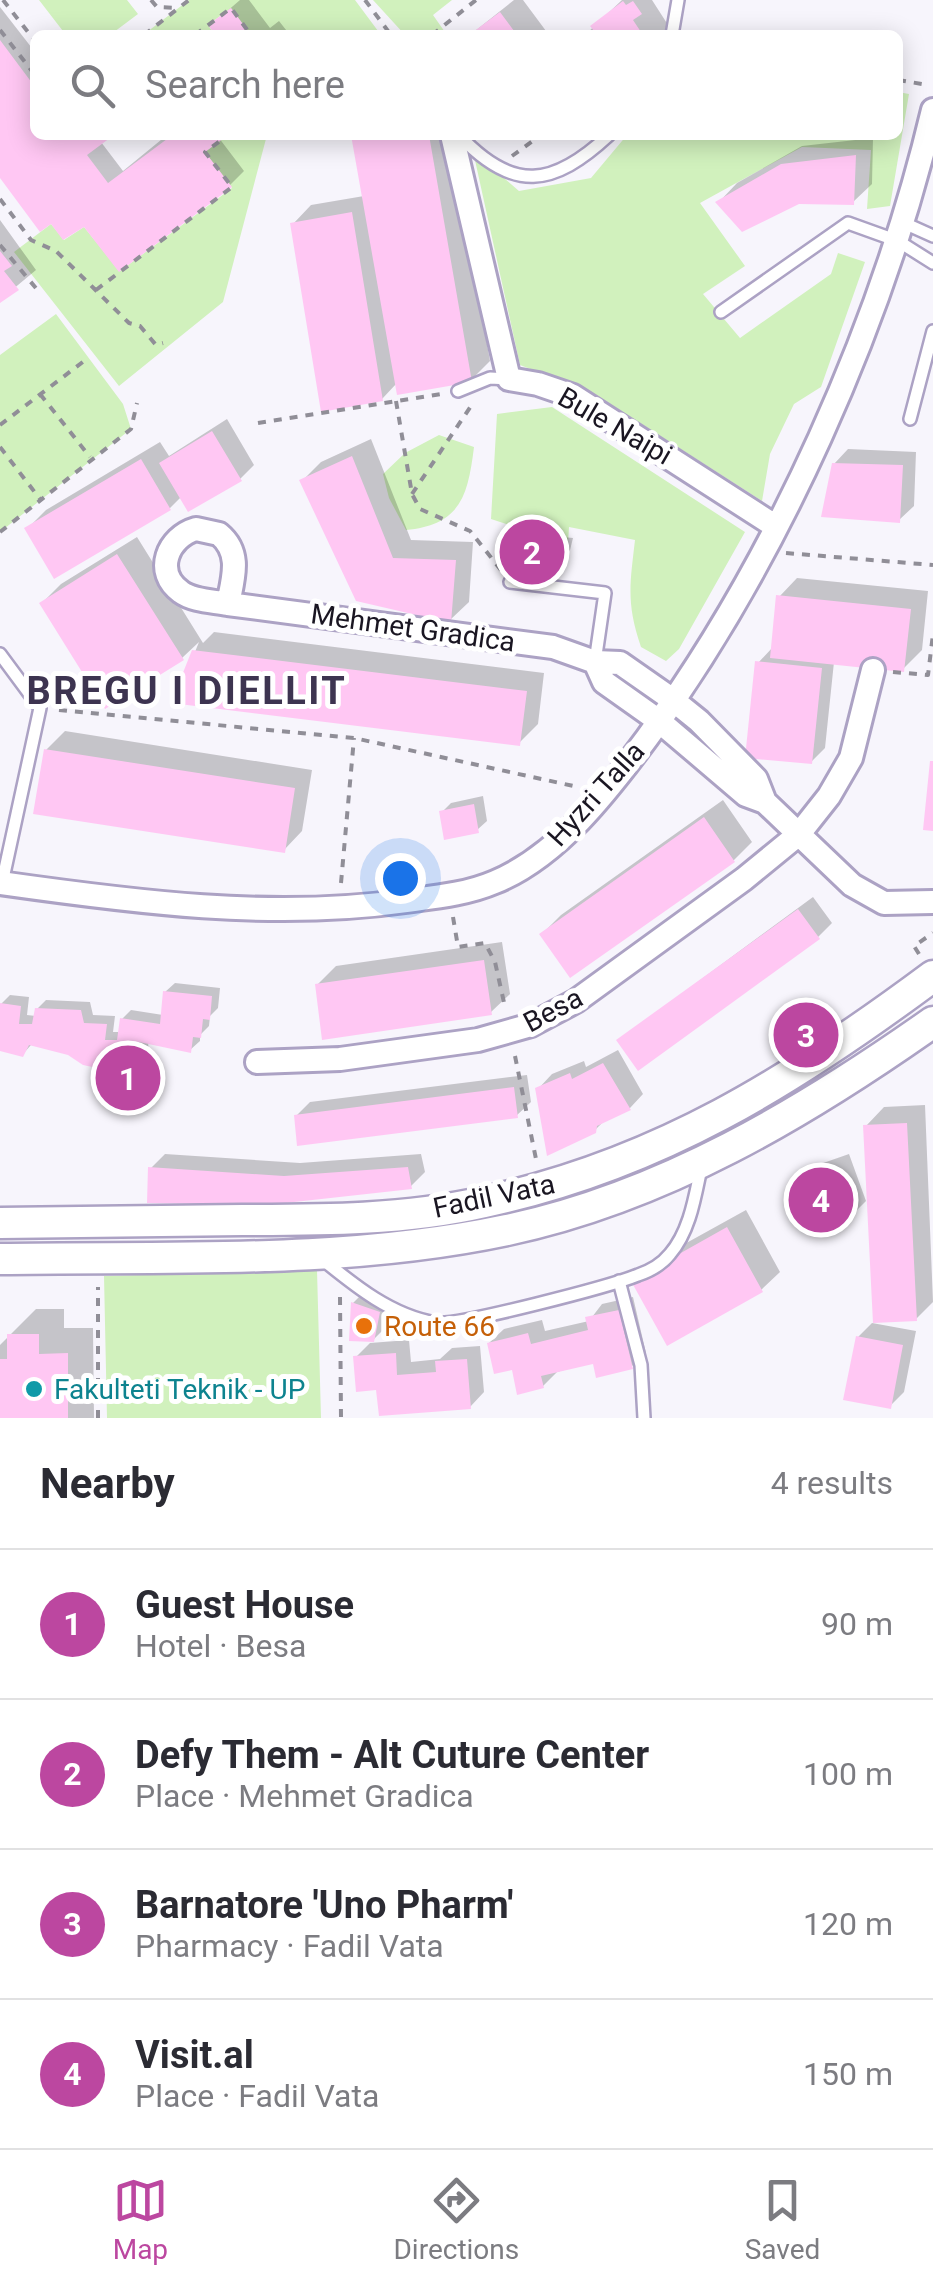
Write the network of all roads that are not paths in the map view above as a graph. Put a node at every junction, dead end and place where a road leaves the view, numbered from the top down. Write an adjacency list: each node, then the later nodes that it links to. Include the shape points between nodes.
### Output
1 (678, 0): 2 (lane)
2 (673, 30)
3 (933, 110): 7 (street, Hyzri Talla)
4 (456, 140): 12 (street)
5 (461, 140): 6 (lane, via 496,167 532,178 562,169)
6 (604, 140)
7 (901, 232): 8 (lane); 9 (lane); 10 (lane, via 848,223); 15 (street, Hyzri Talla, via 846,379)
8 (933, 236)
9 (933, 263)
10 (722, 312)
11 (933, 331): 14 (lane)
12 (500, 378): 13 (lane); 15 (street, Bule Naipi, via 574,396)
13 (458, 392)
14 (910, 418)
15 (775, 526): 21 (street, Hyzri Talla)
16 (510, 582): 19 (lane, via 605,593)
17 (228, 604): 19 (street, Mehmet Gradica, via 553,647)
18 (0, 654): 25 (lane, via 40,708)
19 (596, 662): 21 (street, Mehmet Gradica, via 620,663); 22 (street, via 604,682)
20 (873, 670): 24 (street, Besa, via 850,758)
21 (673, 700): 22 (street, Hyzri Talla); 23 (street, via 756,779)
22 (660, 721): 23 (street, via 746,795); 25 (street, Hyzri Talla, via 605,792 547,849 474,890 352,907 183,906)
23 (765, 802): 24 (street)
24 (798, 834): 26 (street, via 869,896); 29 (street, Besa, via 612,976 531,1026 366,1056)
25 (1, 883)
26 (933, 902)
27 (933, 976): 31 (main road, Fadil Vata, via 783,1082 712,1121 542,1188 480,1203 328,1220)
28 (933, 1022): 30 (main road, Fadil Vata, via 800,1110)
29 (257, 1062)
30 (703, 1162): 32 (main road, Fadil Vata, via 510,1230); 34 (lane, via 671,1254)
31 (0, 1223)
32 (315, 1254): 33 (main road, Fadil Vata); 34 (lane, via 400,1312 436,1323)
33 (0, 1259)
34 (619, 1281): 35 (lane, via 641,1365)
35 (644, 1418)

